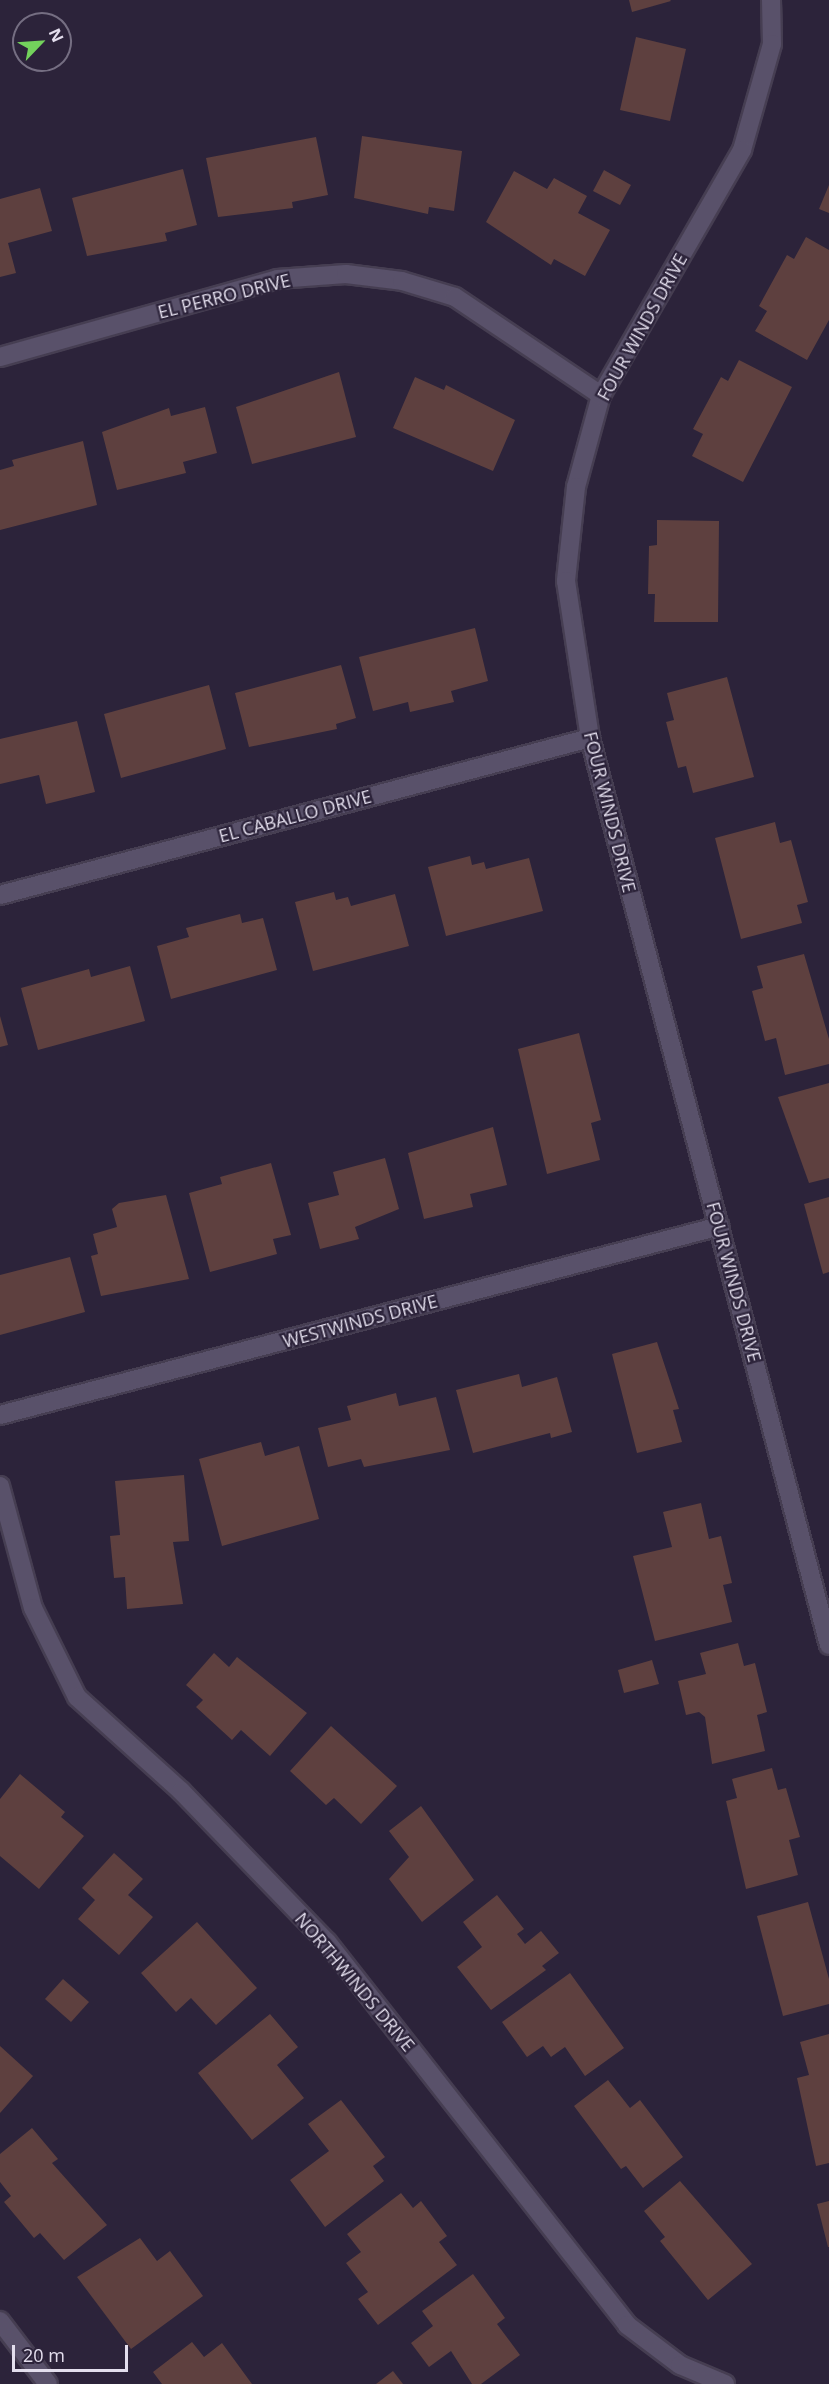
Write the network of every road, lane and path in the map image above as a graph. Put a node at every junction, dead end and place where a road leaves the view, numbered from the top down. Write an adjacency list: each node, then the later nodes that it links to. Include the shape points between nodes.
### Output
1 (771, 0): 3 (street, FOUR WINDS DRIVE, via 772,44 742,150)
2 (0, 357): 3 (street, EL PERRO DRIVE, via 277,279 346,274 402,281 455,297)
3 (601, 395): 4 (street, FOUR WINDS DRIVE, via 576,487 566,581)
4 (590, 738): 5 (street, EL CABALLO DRIVE); 6 (street, FOUR WINDS DRIVE)
5 (0, 895)
6 (720, 1226): 7 (street, WESTWINDS DRIVE); 9 (street, FOUR WINDS DRIVE)
7 (0, 1415)
8 (0, 1486): 12 (street, NORTHWINDS DRIVE, via 33,1608 77,1697 181,1791 327,1942 627,2325 680,2365)
9 (829, 1645)
10 (0, 2321): 11 (street)
11 (48, 2384)
12 (725, 2384)

